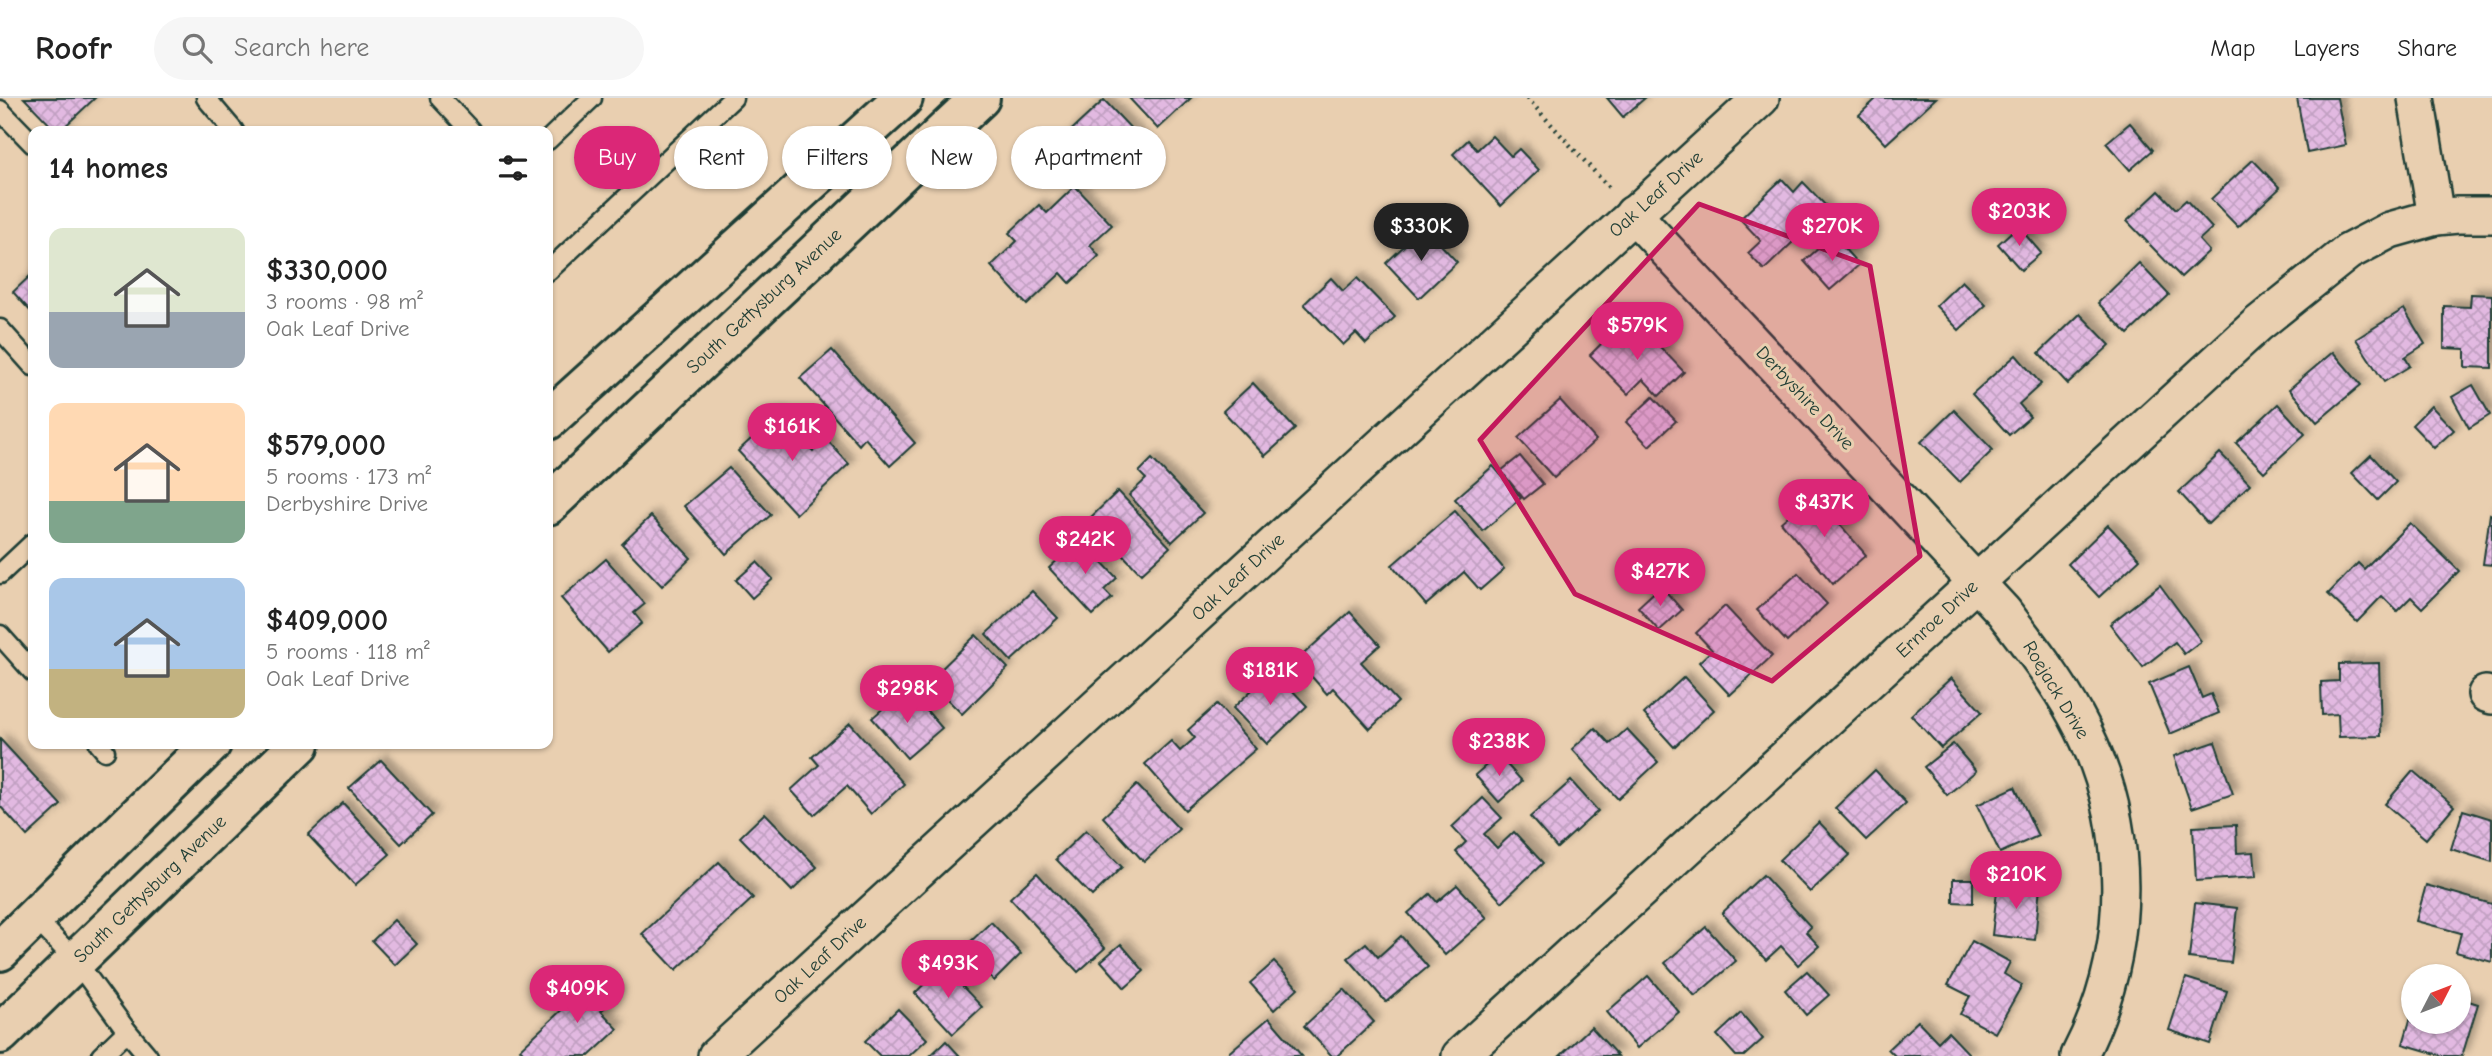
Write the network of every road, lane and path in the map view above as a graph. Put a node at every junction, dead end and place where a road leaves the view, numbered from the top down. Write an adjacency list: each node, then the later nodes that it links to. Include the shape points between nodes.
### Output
1 (206, 98): 11 (lane)
2 (440, 98): 12 (lane)
3 (592, 98): 13 (lane)
4 (733, 98): 18 (lane)
5 (903, 98): 21 (main road)
6 (979, 98): 22 (main road, South Gettysburg Avenue)
7 (1527, 98): 15 (path)
8 (1761, 98): 15 (street, Oak Leaf Drive)
9 (2416, 98): 17 (street)
10 (0, 110): 14 (lane)
11 (230, 126)
12 (466, 126)
13 (553, 135)
14 (28, 139)
15 (1633, 215): 25 (street, Derbyshire Drive); 37 (street, Oak Leaf Drive)
16 (2492, 215): 17 (street, Ernroe Drive)
17 (2436, 218): 25 (street, Ernroe Drive, via 2390,230 2348,251 2257,326)
18 (553, 266)
19 (0, 329): 20 (lane)
20 (28, 360)
21 (553, 415)
22 (553, 500)
23 (28, 548): 24 (lane)
24 (0, 575)
25 (1977, 582): 38 (street, Ernroe Drive); 39 (street, Roejack Drive, via 2030,645 2077,718 2102,772 2110,803 2120,866 2118,930 2099,1010)
26 (0, 635): 27 (lane)
27 (28, 666)
28 (206, 749): 30 (main road)
29 (294, 749): 32 (main road, South Gettysburg Avenue)
30 (34, 917): 31 (main road); 32 (lane)
31 (0, 951)
32 (76, 961): 33 (lane); 34 (main road, South Gettysburg Avenue)
33 (127, 1031): 35 (lane); 36 (lane)
34 (0, 1034)
35 (101, 1056)
36 (148, 1056)
37 (716, 1056)
38 (1461, 1056)
39 (2080, 1056)

